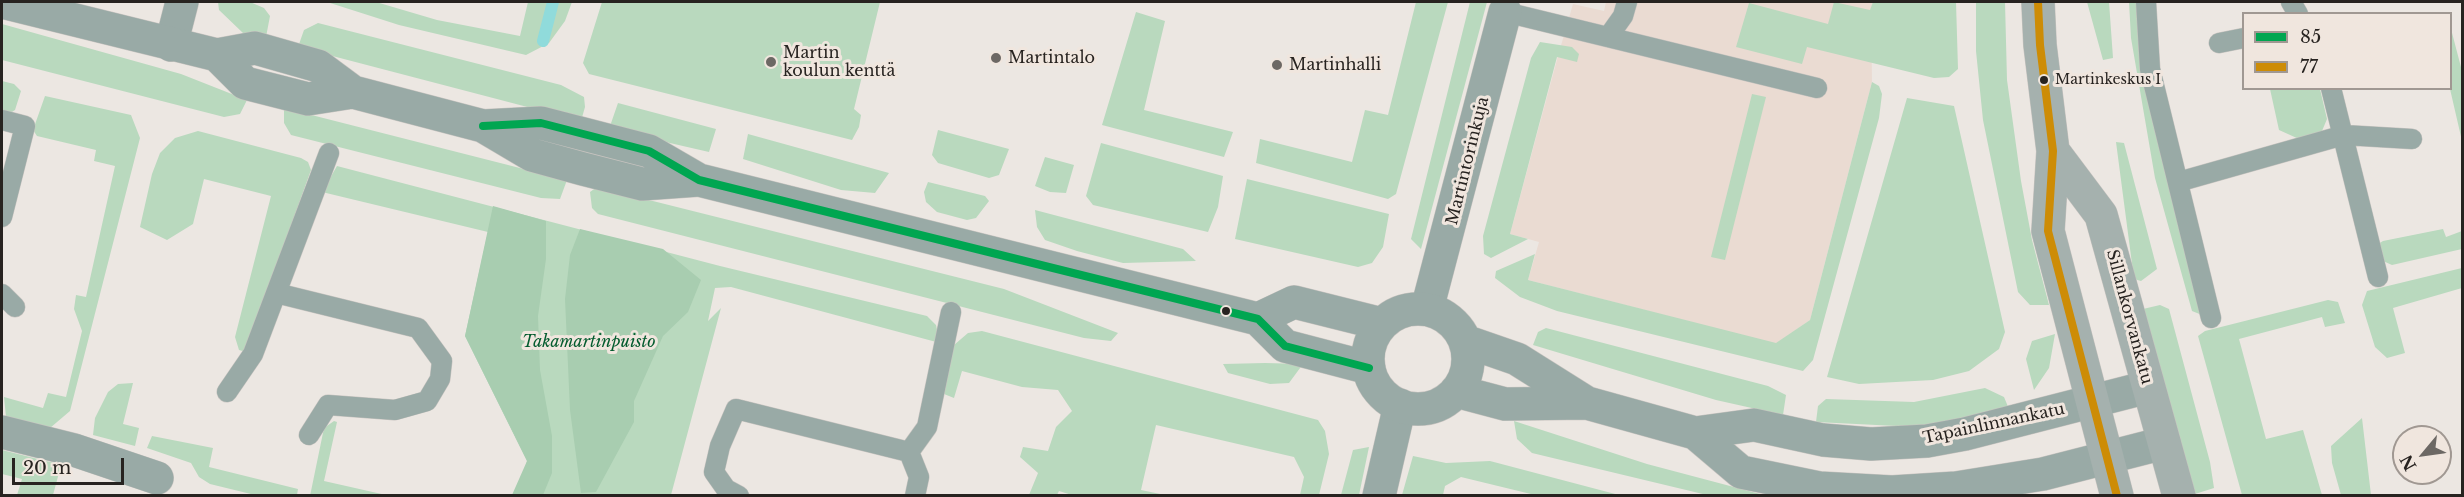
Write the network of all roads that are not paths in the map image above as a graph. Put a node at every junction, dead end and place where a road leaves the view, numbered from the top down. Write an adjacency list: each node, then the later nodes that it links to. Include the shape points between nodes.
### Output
1 (2, 2): 10 (street)
2 (183, 2): 10 (street)
3 (1627, 2): 7 (lane, via 1623,16)
4 (2038, 2): 16 (main road, Sillankorvankatu)
5 (2146, 2): 18 (lane, via 2151,69)
6 (1505, 12): 7 (lane); 22 (street, Martintorinkuja)
7 (1608, 36): 11 (lane)
8 (2242, 38): 9 (lane)
9 (2218, 43)
10 (171, 45): 25 (street, via 217,54 255,48 318,66 353,92 483,126 552,125 649,151 699,180)
11 (1817, 88)
12 (2332, 90): 14 (lane)
13 (2, 120): 19 (lane, via 25,126)
14 (2344, 135): 15 (lane); 18 (lane); 20 (lane)
15 (2412, 139)
16 (2053, 151): 29 (main road, Sillankorvankatu, via 2101,215); 33 (main road, Sillankorvankatu, via 2048,231)
17 (329, 153): 21 (lane)
18 (2178, 182): 24 (lane)
19 (2, 217)
20 (2378, 277)
21 (276, 293): 31 (lane, via 254,354); 37 (lane, via 418,328 442,361 440,379 427,400 396,410 328,405)
22 (1428, 309): 26 (street, via 1403,311); 27 (street, via 1456,326)
23 (951, 312): 39 (lane, via 927,427)
24 (2211, 318)
25 (1258, 320): 26 (street, via 1294,302); 28 (street, via 1285,346)
26 (1382, 324): 28 (street, via 1368,352)
27 (1465, 341): 30 (street, via 1467,367); 32 (street, Tapainlinnankatu, via 1517,358)
28 (1369, 368): 34 (street, via 1380,391)
29 (2148, 387): 33 (street, Tapainlinnankatu); 38 (main road, Sillankorvankatu)
30 (1456, 391): 32 (street, Tapainlinnankatu, via 1505,404); 34 (street, via 1431,407 1415,409)
31 (227, 392)
32 (1587, 403): 36 (street, Tapainlinnankatu)
33 (2092, 403): 36 (street, Tapainlinnankatu, via 1927,441 1871,444 1823,440 1754,425); 40 (main road, Sillankorvankatu)
34 (1400, 405): 44 (street)
35 (2, 432): 41 (street, via 74,450)
36 (1695, 433): 40 (street, Tapainlinnankatu, via 1741,472 1819,488 1892,492 1956,488)
37 (309, 435)
38 (2164, 443): 40 (street, Tapainlinnankatu); 46 (main road, Sillankorvankatu)
39 (909, 453): 42 (lane, via 736,409 714,472 726,489); 43 (lane, via 919,477)
40 (2106, 459): 45 (main road, Sillankorvankatu)
41 (157, 478)
42 (739, 495)
43 (915, 495)
44 (1379, 495)
45 (2117, 495)
46 (2179, 495)

